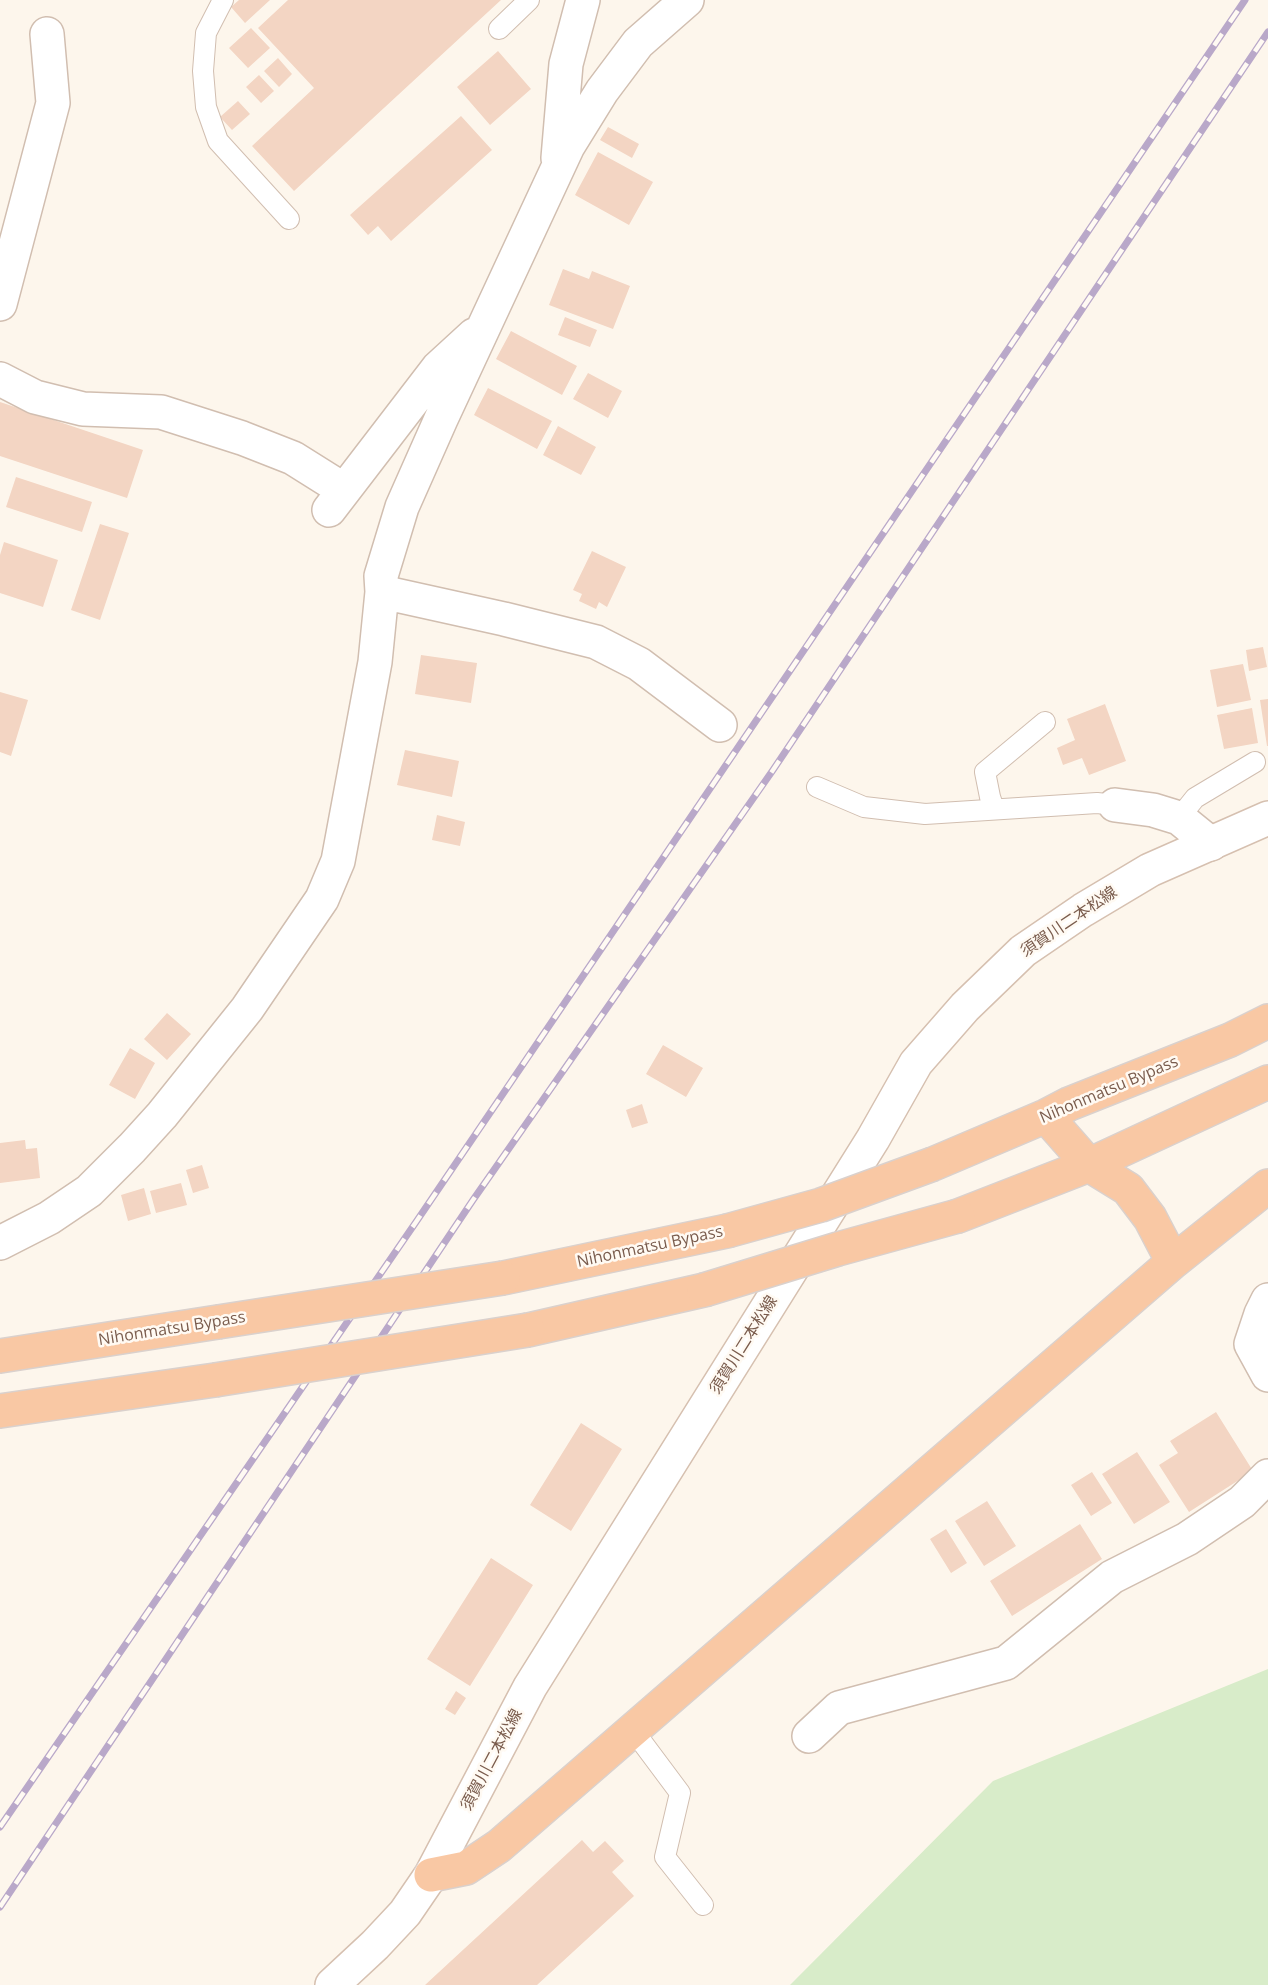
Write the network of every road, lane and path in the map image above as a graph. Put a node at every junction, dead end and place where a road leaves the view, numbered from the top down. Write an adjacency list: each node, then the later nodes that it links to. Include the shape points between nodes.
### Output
1 (223, 0): 8 (lane, via 206,33 206,107 218,141)
2 (529, 0): 5 (lane)
3 (583, 0): 7 (street, via 566,64)
4 (687, 0): 7 (street, via 638,43 602,91)
5 (499, 30)
6 (47, 34): 9 (street, via 53,103)
7 (556, 173): 10 (street)
8 (290, 219)
9 (0, 304)
10 (485, 326): 11 (street, via 438,368 337,500 293,458 242,438 161,412 83,409 35,397); 12 (street, via 402,507 381,576)
11 (0, 379)
12 (382, 592): 14 (street, via 596,642 639,664); 27 (street, via 358,761 338,861 322,899 247,1009 140,1140 89,1191 49,1218)
13 (1045, 722): 18 (lane, via 985,772)
14 (720, 725)
15 (1255, 762): 19 (lane, via 1195,798)
16 (817, 787): 18 (lane, via 864,807 925,813)
17 (1115, 805): 18 (lane); 19 (street)
18 (994, 809)
19 (1179, 818): 21 (street)
20 (1268, 818): 21 (street, 須賀川二本松線)
21 (1211, 844): 36 (street, 須賀川二本松線, via 1150,870 1023,951 965,1007 916,1064 867,1149 530,1687)
22 (1268, 1021): 24 (highway, Nihonmatsu Bypass)
23 (1268, 1082): 25 (highway)
24 (1046, 1116): 25 (highway); 30 (highway, Nihonmatsu Bypass, bridge, via 933,1164 821,1205 727,1232 503,1278)
25 (1089, 1165): 28 (highway, via 1128,1189 1150,1218); 32 (highway, bridge, via 958,1216 704,1290 528,1330)
26 (1268, 1186): 28 (highway)
27 (0, 1243)
28 (1173, 1262): 34 (highway)
29 (1268, 1300): 31 (street, via 1251,1344)
30 (0, 1356)
31 (1268, 1375)
32 (0, 1412)
33 (1268, 1476): 35 (street, via 1242,1502 1187,1539 1112,1577 1006,1663 839,1708)
34 (633, 1730): 36 (highway, via 499,1846 466,1868); 37 (lane, via 680,1793 665,1857)
35 (809, 1736)
36 (431, 1875): 38 (street, 須賀川二本松線, via 405,1913)
37 (703, 1905)
38 (332, 1985)

